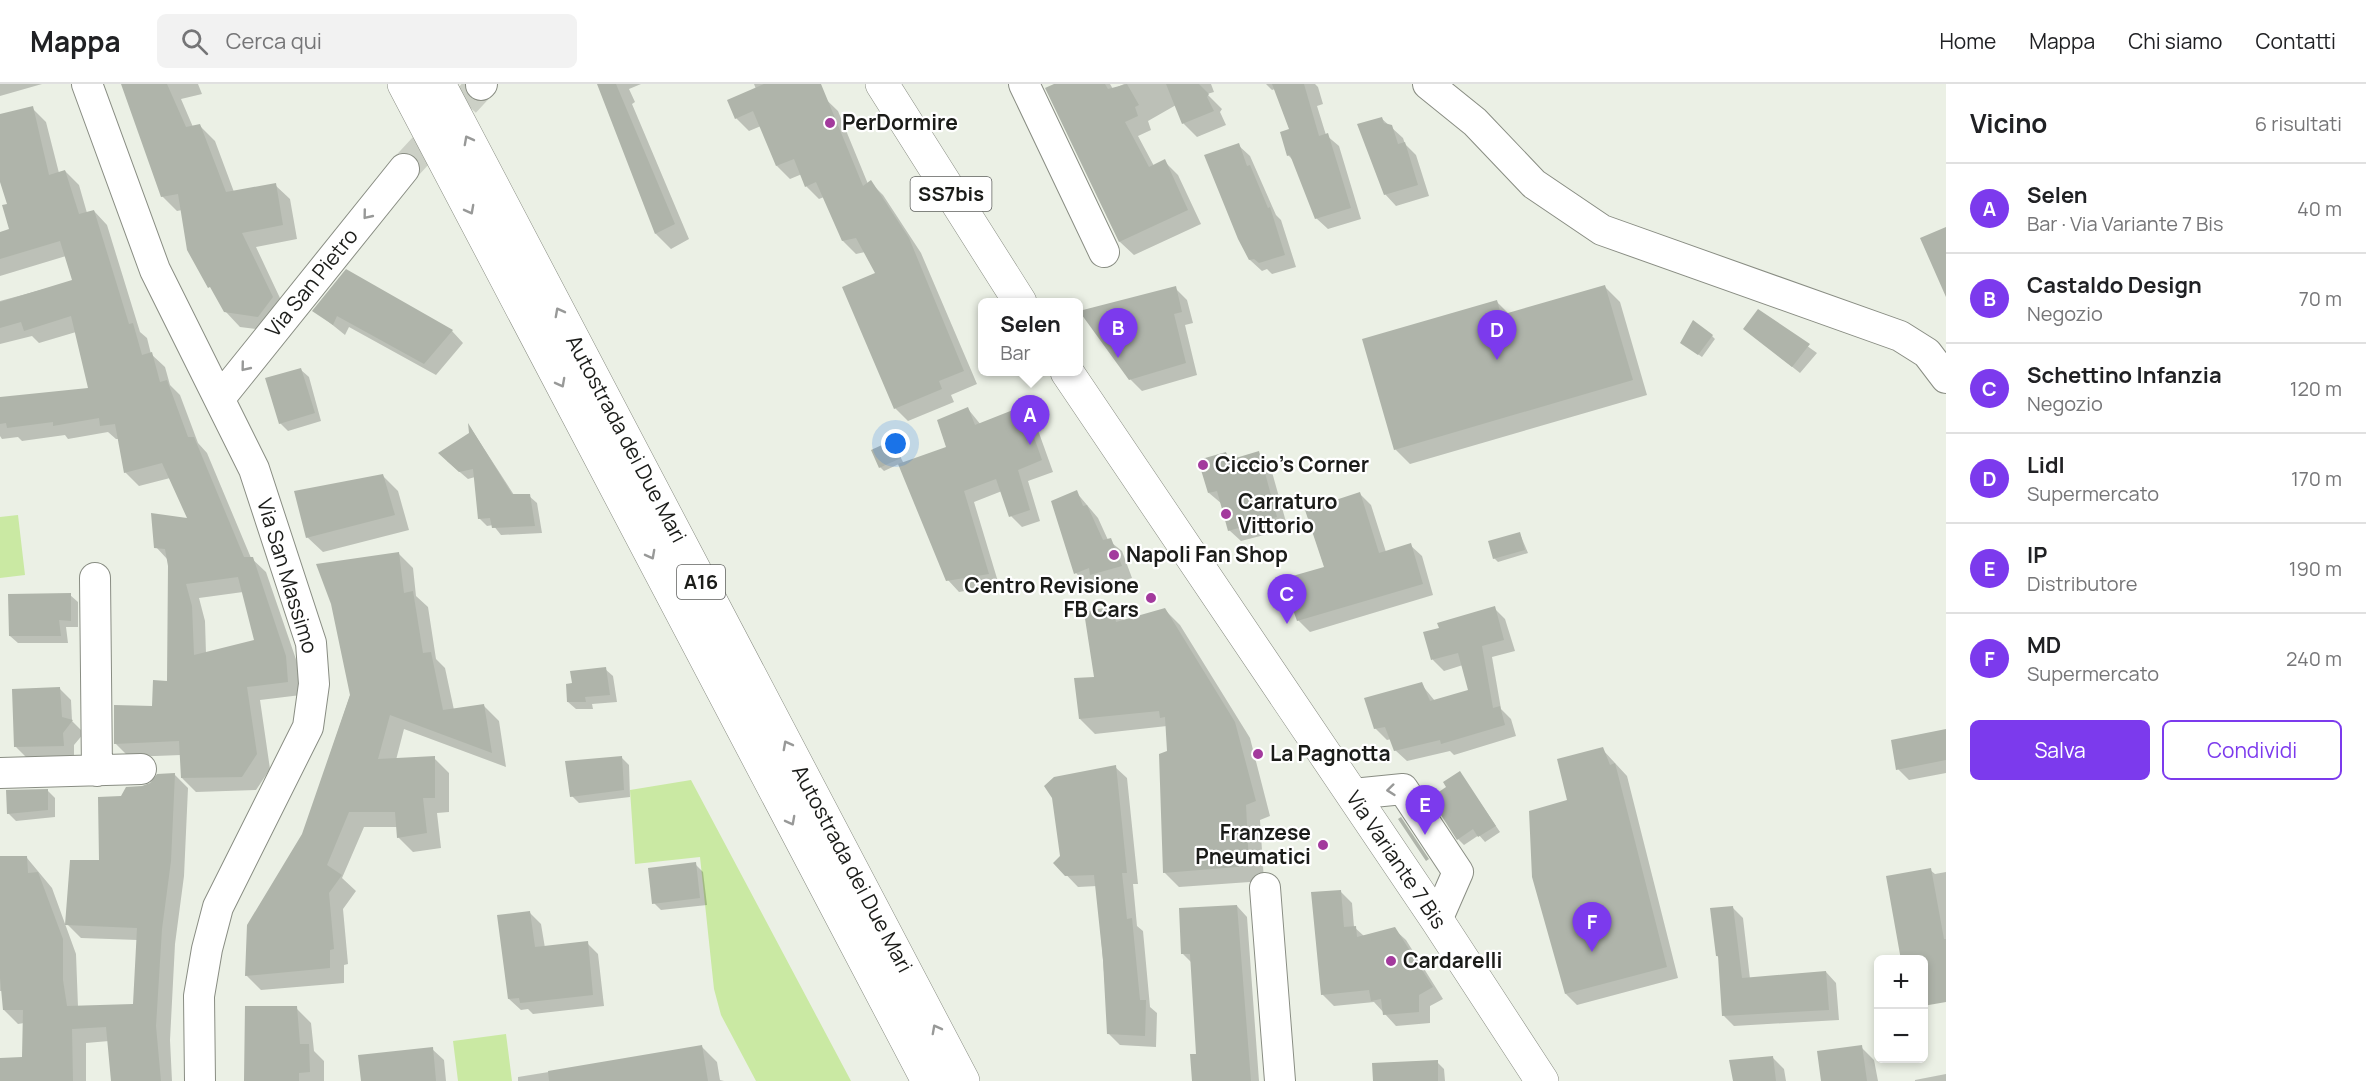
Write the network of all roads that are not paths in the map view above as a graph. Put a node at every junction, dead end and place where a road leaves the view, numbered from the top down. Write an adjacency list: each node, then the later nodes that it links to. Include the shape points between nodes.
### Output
1 (87, 84): 12 (street, Via San Massimo, via 155,270)
2 (404, 84): 21 (main road, Autostrada dei Due Mari / A16, one-way to 21)
3 (439, 84): 22 (main road, Autostrada dei Due Mari / A16, one-way to 3)
4 (882, 84): 9 (main road, SS7bis)
5 (1024, 84): 8 (street)
6 (1428, 84): 11 (street, via 1475,122 1534,184 1602,230 1900,336 1927,353)
7 (404, 169): 12 (street, Via San Pietro, one-way to 12)
8 (1104, 252)
9 (1017, 298)
10 (1070, 376): 17 (main road, Via Variante 7 Bis)
11 (1946, 378)
12 (220, 398): 20 (street, Via San Massimo, via 254,469 308,632 314,684 308,727 218,907 199,996)
13 (95, 578): 15 (street)
14 (141, 769): 15 (street)
15 (98, 771): 16 (street)
16 (0, 772)
17 (1353, 794): 19 (main road, Via Variante 7 Bis); 19 (street, one-way to 17, via 1458,872 1403,789)
18 (1265, 888): 23 (street)
19 (1437, 920): 24 (main road, Via Variante 7 Bis)
20 (200, 1081)
21 (928, 1081)
22 (963, 1081)
23 (1280, 1081)
24 (1542, 1081)

